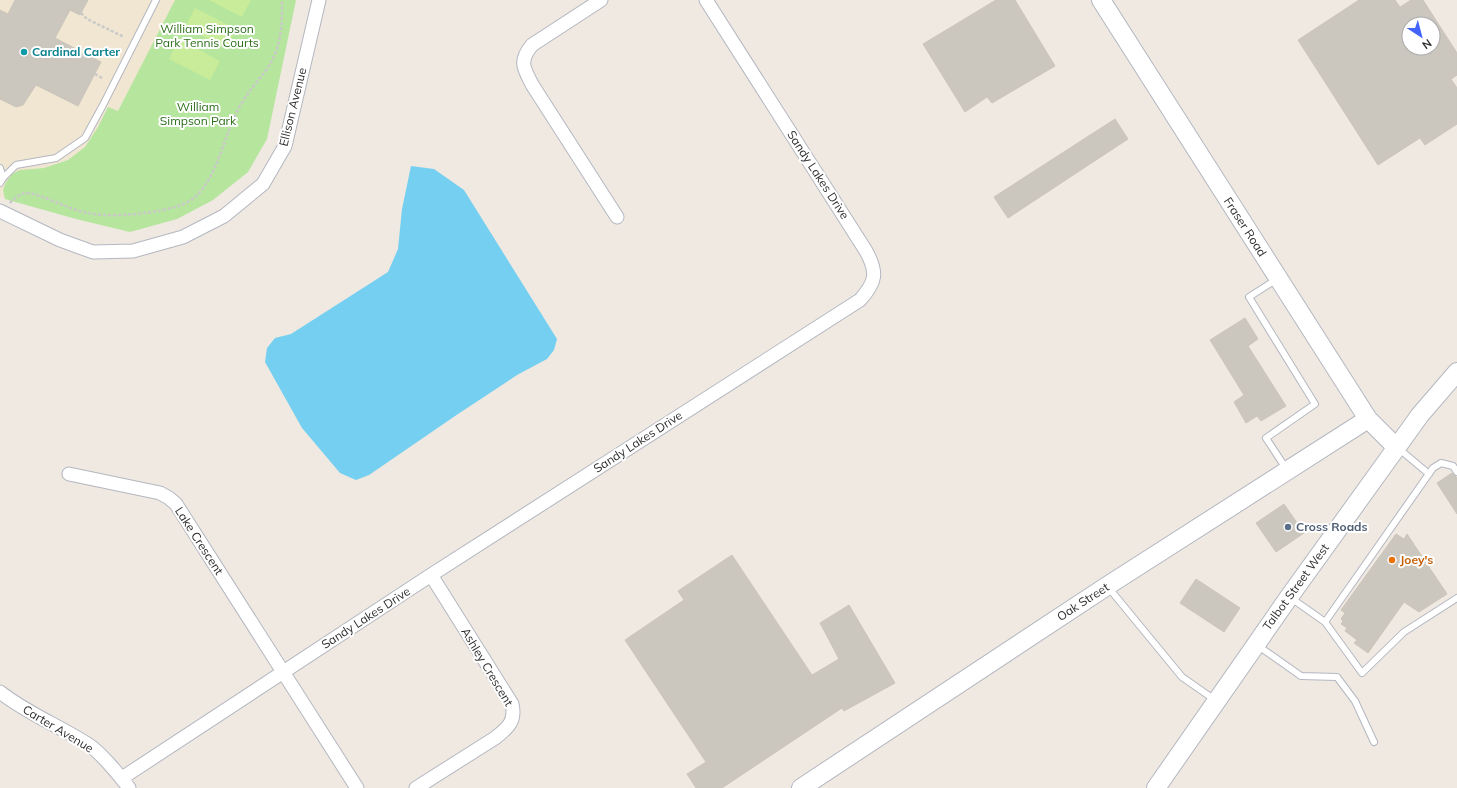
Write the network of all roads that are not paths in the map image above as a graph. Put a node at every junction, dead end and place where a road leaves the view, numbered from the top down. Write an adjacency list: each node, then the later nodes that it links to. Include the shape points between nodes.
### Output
1 (156, 0): 7 (lane, via 84,138 56,158 16,164)
2 (319, 0): 8 (street, Ellison Avenue, via 285,146 263,184 224,216 183,237 133,251 93,252 60,240)
3 (601, 0): 9 (street, via 532,45 525,54 523,64 533,86)
4 (706, 0): 18 (street, Sandy Lakes Drive, via 866,251 874,273 870,288 860,300)
5 (1100, 0): 10 (main road, Fraser Road)
6 (0, 168): 7 (lane)
7 (2, 181)
8 (3, 206)
9 (617, 217)
10 (1278, 278): 12 (main road, Fraser Road); 14 (lane, via 1249,297 1315,404 1266,438)
11 (1457, 372): 13 (main road, Talbot Street West)
12 (1368, 419): 13 (main road, Fraser Road); 14 (main road, Oak Street)
13 (1397, 448): 17 (lane); 20 (main road, Talbot Street West)
14 (1287, 470): 19 (main road, Oak Street)
15 (1457, 472): 17 (lane, via 1453,466 1441,463)
16 (69, 474): 24 (street, Lake Crescent, via 150,490 169,498 181,512)
17 (1429, 474): 22 (lane)
18 (431, 575): 24 (street, Sandy Lakes Drive); 30 (street, Ashley Crescent, via 512,704 514,712 506,730)
19 (1107, 586): 26 (lane, via 1182,677); 31 (main road, Oak Street)
20 (1289, 597): 22 (lane); 23 (main road, Talbot Street West)
21 (1457, 598): 22 (lane, via 1404,632 1362,673)
22 (1326, 622)
23 (1256, 644): 26 (main road, Talbot Street West); 27 (lane, via 1300,676 1337,676 1355,701)
24 (282, 672): 28 (street, Sandy Lakes Drive); 29 (street)
25 (0, 692): 28 (street, Carter Avenue, via 15,704 91,746)
26 (1216, 701): 32 (main road, Talbot Street West)
27 (1374, 742)
28 (125, 783)
29 (357, 788)
30 (416, 788)
31 (801, 788)
32 (1156, 788)

